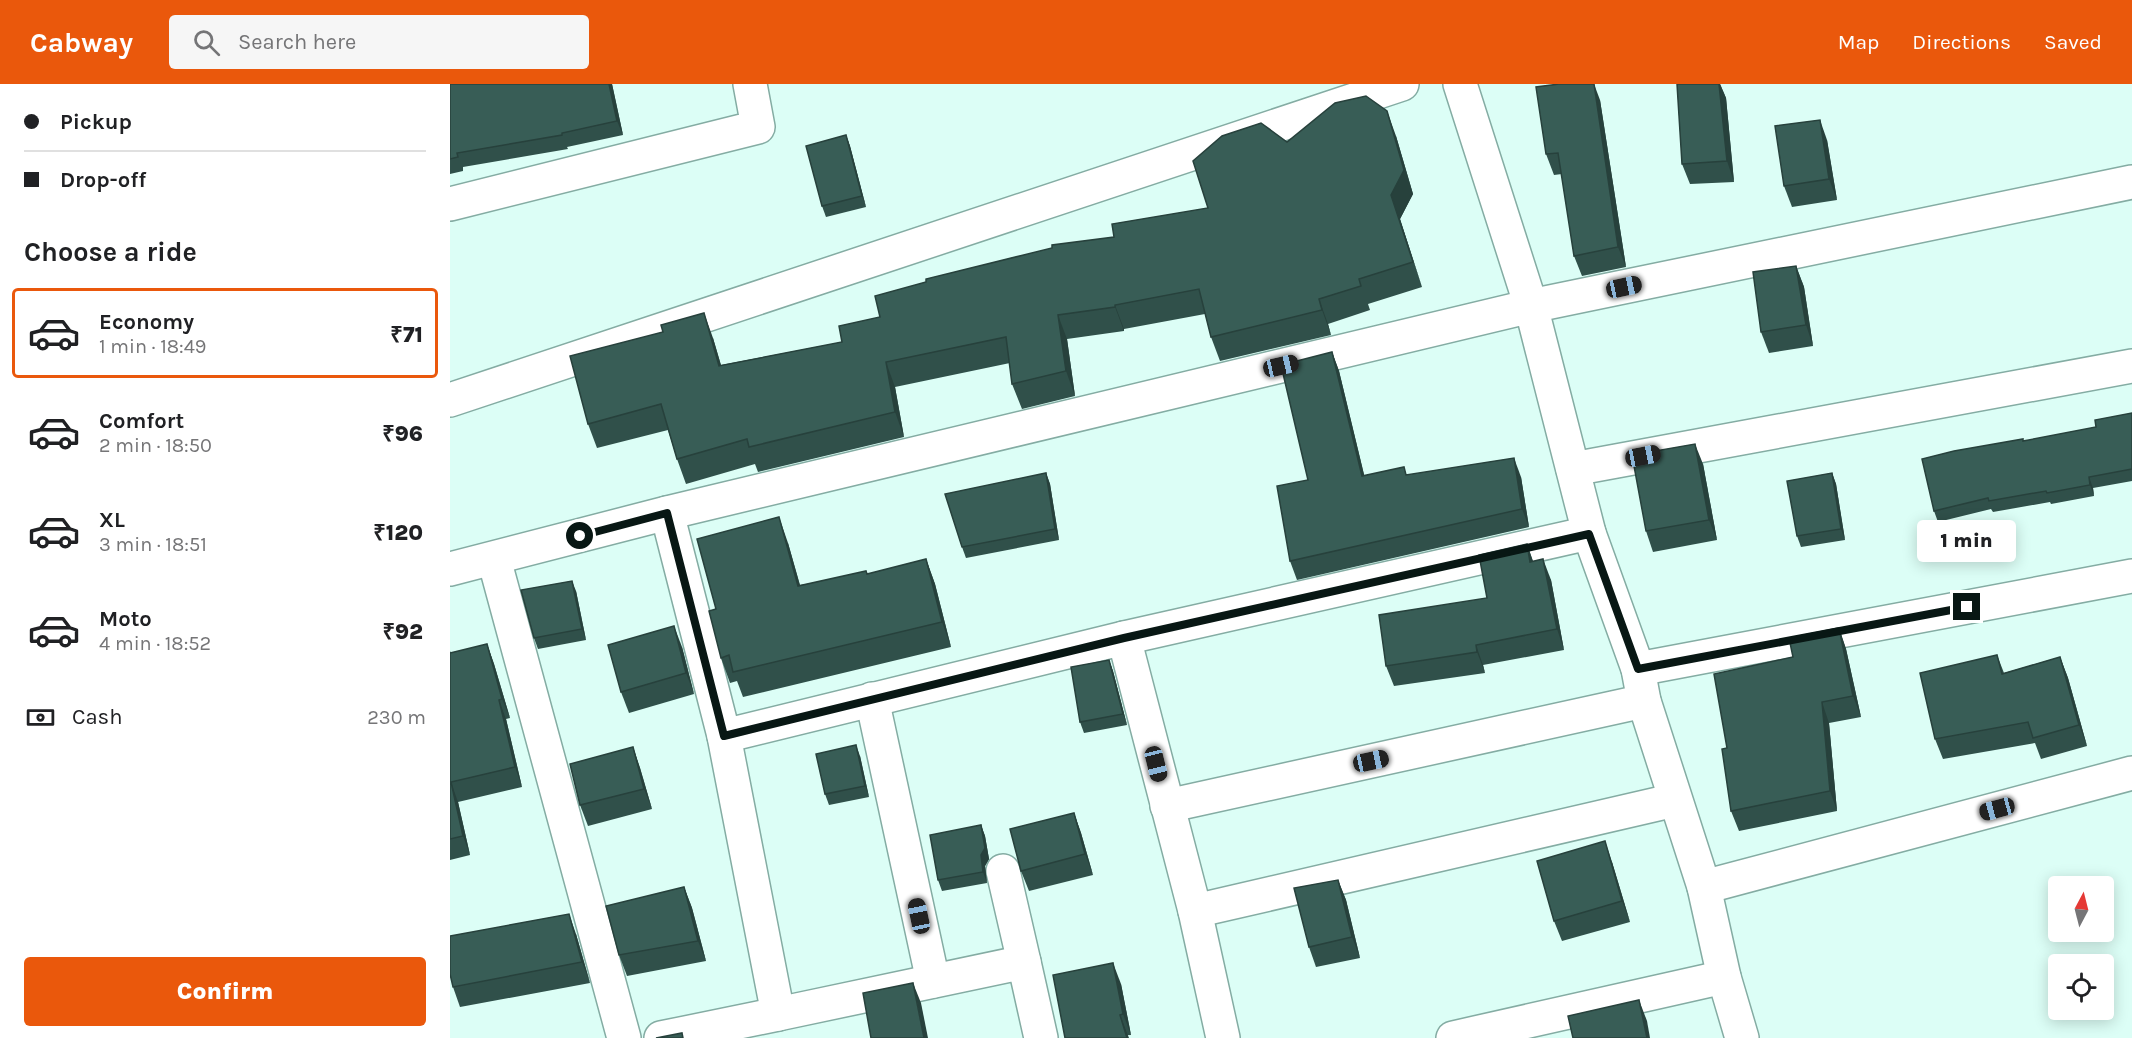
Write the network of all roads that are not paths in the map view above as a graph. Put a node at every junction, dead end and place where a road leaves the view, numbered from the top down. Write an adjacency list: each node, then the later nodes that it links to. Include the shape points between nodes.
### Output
1 (750, 84): 5 (street, via 758,127)
2 (1402, 84): 8 (street)
3 (1460, 84): 6 (street)
4 (2132, 182): 6 (street)
5 (450, 204)
6 (1531, 306): 9 (street); 10 (street)
7 (2132, 366): 9 (street)
8 (451, 397)
9 (1573, 469): 11 (street)
10 (667, 513): 12 (street); 19 (street)
11 (1589, 534): 15 (street); 16 (street)
12 (494, 559): 13 (street); 30 (street)
13 (450, 569)
14 (2132, 576): 16 (street)
15 (1124, 638): 17 (street); 22 (street)
16 (1638, 669): 18 (street)
17 (872, 699): 19 (street); 28 (street)
18 (1644, 701): 21 (street); 22 (street)
19 (724, 736): 29 (street)
20 (2132, 773): 24 (street)
21 (1675, 800): 24 (street); 25 (street)
22 (1167, 806): 25 (street)
23 (1003, 871): 26 (street)
24 (1704, 887): 27 (street)
25 (1194, 911): 33 (street)
26 (1024, 962): 28 (street); 32 (street)
27 (1724, 977): 34 (street); 35 (street)
28 (933, 981): 29 (street)
29 (778, 1014): 31 (street)
30 (624, 1038)
31 (661, 1038)
32 (1041, 1038)
33 (1223, 1038)
34 (1453, 1038)
35 (1742, 1038)

